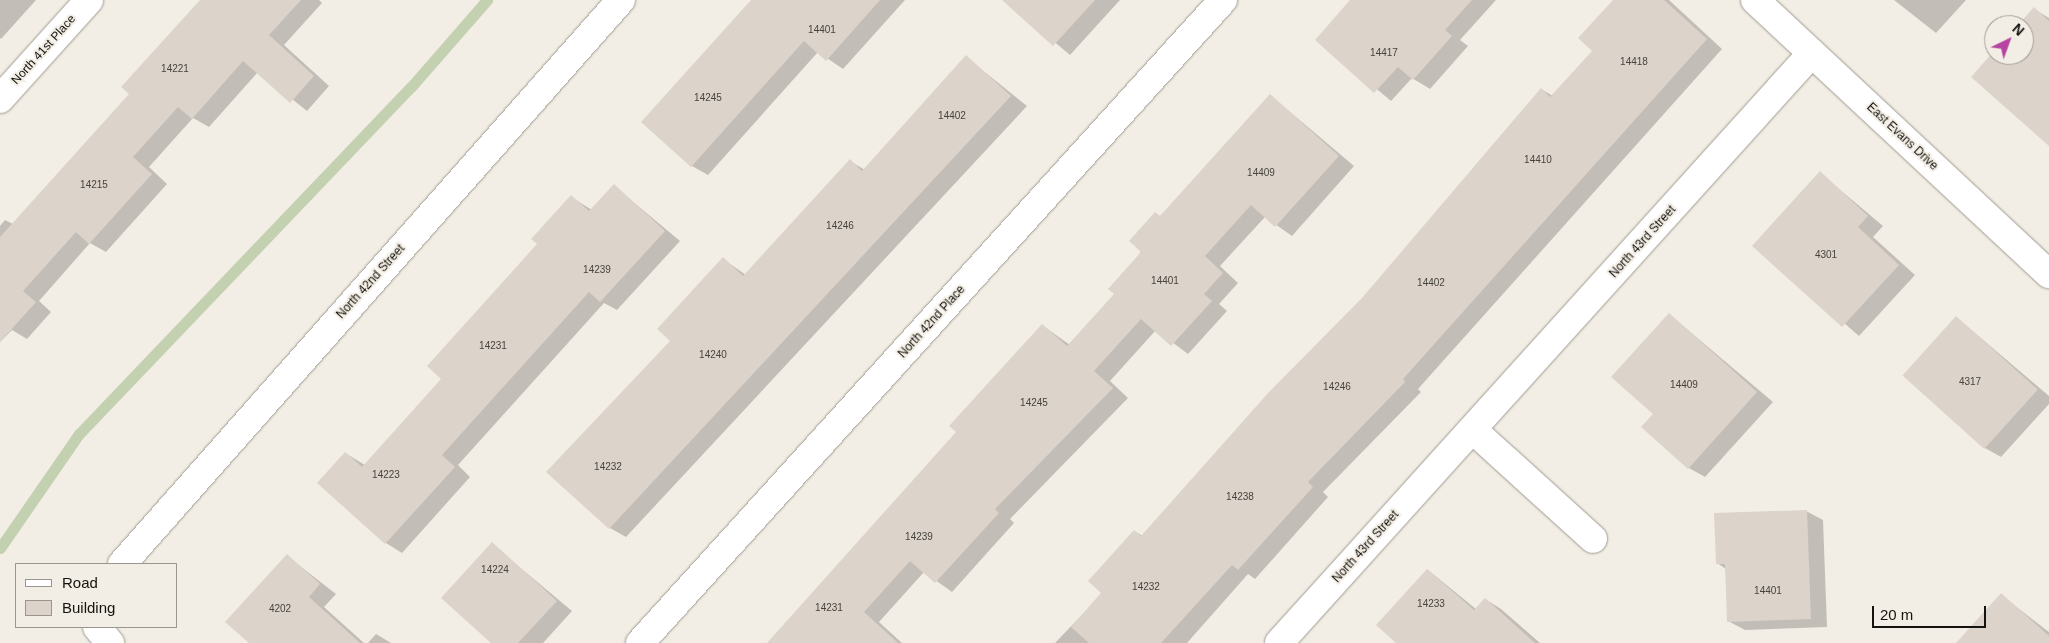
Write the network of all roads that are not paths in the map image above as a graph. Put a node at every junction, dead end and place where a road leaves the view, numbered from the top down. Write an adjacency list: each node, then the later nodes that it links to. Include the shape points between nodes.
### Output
1 (89, 0): 6 (street, North 41st Place)
2 (621, 0): 10 (street, North 42nd Street)
3 (1223, 0): 13 (street, North 42nd Place)
4 (1756, 0): 5 (street, East Evans Drive)
5 (1812, 53): 7 (street, East Evans Drive); 8 (street, North 43rd Street)
6 (0, 99)
7 (2049, 274)
8 (1473, 430): 9 (street); 14 (street, North 43rd Street)
9 (1593, 539)
10 (123, 563)
11 (97, 628): 12 (street)
12 (110, 643)
13 (640, 643)
14 (1279, 643)

